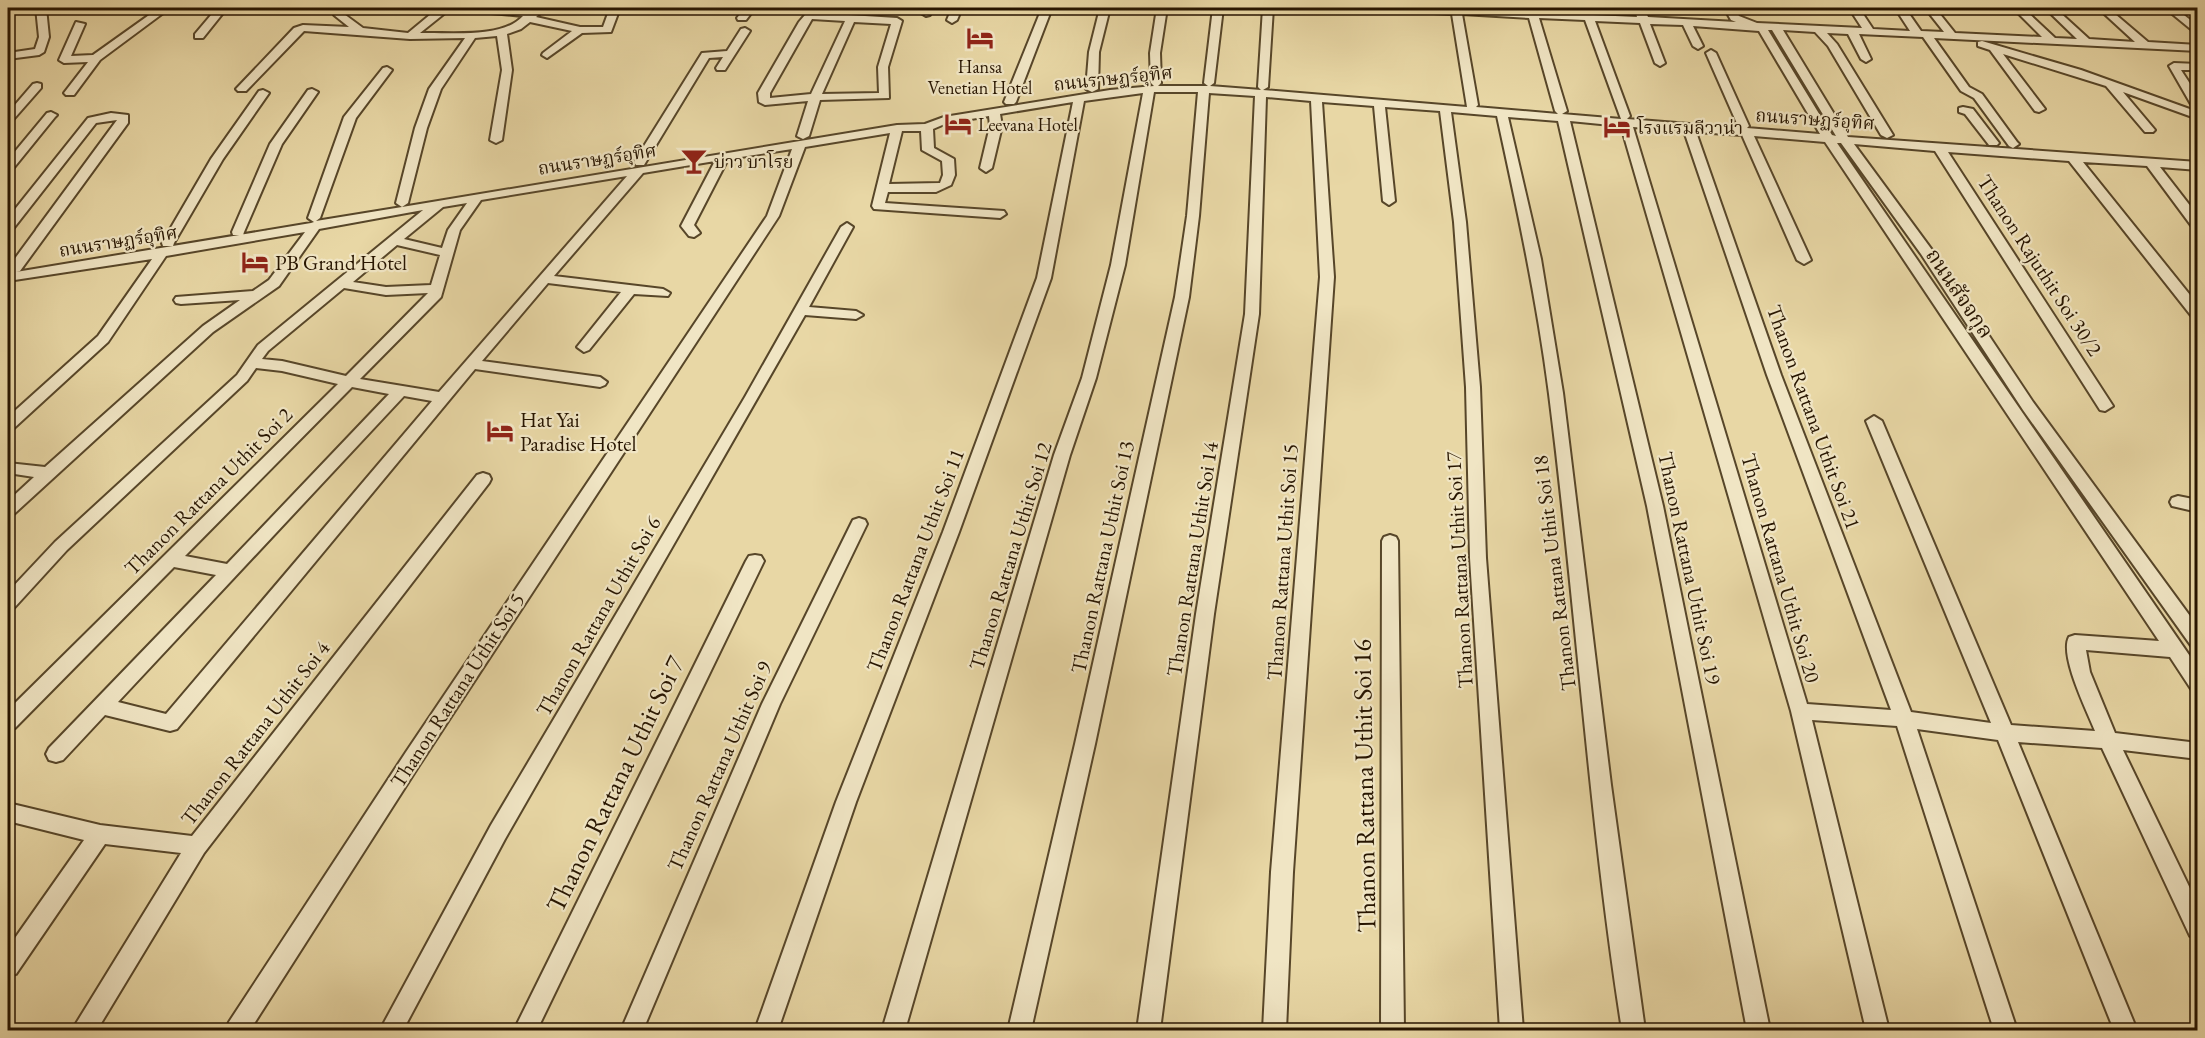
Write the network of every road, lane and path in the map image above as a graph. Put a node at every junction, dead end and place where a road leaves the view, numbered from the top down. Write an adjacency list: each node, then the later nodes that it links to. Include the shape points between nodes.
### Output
1 (41, 8): 66 (street, via 44,37 39,52)
2 (165, 8): 68 (street)
3 (222, 8): 55 (street)
4 (341, 8): 45 (street, via 339,15)
5 (615, 8): 46 (street, via 607,30)
6 (750, 8): 35 (street)
7 (957, 8): 38 (street)
8 (1047, 8): 87 (street)
9 (1105, 8): 83 (street, Thanon Rattana Uthit Soi 11)
10 (1162, 8): 76 (street, Thanon Rattana Uthit Soi 12)
11 (1218, 8): 77 (street, Thanon Rattana Uthit Soi 13)
12 (1268, 8): 79 (street, Thanon Rattana Uthit Soi 14)
13 (1399, 8): 14 (street)
14 (1421, 8): 28 (street)
15 (1639, 8): 39 (street)
16 (1689, 8): 40 (street)
17 (1717, 8): 41 (street)
18 (1729, 8): 42 (street, ถนนสัจจกุล, via 1735,18)
19 (1739, 8): 43 (street, via 1750,20)
20 (1854, 8): 49 (street)
21 (1900, 8): 52 (street)
22 (1930, 8): 54 (street)
23 (2018, 8): 57 (street)
24 (2050, 8): 58 (street)
25 (2103, 8): 60 (street)
26 (2170, 8): 50 (street)
27 (1478, 9): 28 (street); 32 (street)
28 (1456, 10): 89 (street)
29 (441, 11): 56 (street)
30 (495, 11): 33 (street)
31 (812, 12): 36 (street); 84 (street, via 764,93 765,102)
32 (1532, 12): 34 (street); 97 (street, Thanon Rattana Uthit Soi 19)
33 (534, 13): 46 (street); 51 (street)
34 (1587, 13): 39 (street); 101 (street, Thanon Rattana Uthit Soi 20)
35 (742, 18)
36 (851, 18): 84 (street, Thanon Rattana Uthit Soi 5); 84 (street, via 897,21 883,67 885,96)
37 (82, 19): 68 (street, via 64,60)
38 (952, 20)
39 (1643, 20): 40 (street); 70 (street)
40 (1691, 23): 41 (street); 61 (street)
41 (1725, 25): 42 (street)
42 (1758, 26): 43 (street); 107 (street, ถนนสัจจกุล)
43 (1776, 28): 44 (street); 107 (street, ถนนสัจจกุล)
44 (1818, 29): 48 (street); 59 (street)
45 (360, 30): 56 (street); 78 (street, via 298,30)
46 (580, 30): 67 (street)
47 (745, 31): 65 (street)
48 (1846, 31): 49 (street); 59 (street); 69 (street)
49 (1870, 32): 52 (street)
50 (2198, 32)
51 (502, 33): 53 (street); 109 (street, via 507,70)
52 (1922, 34): 54 (street); 112 (street, via 1965,89 1978,96)
53 (472, 35): 56 (street); 125 (street, via 435,89)
54 (1951, 35): 57 (street); 62 (street)
55 (199, 36)
56 (410, 36)
57 (2051, 40): 58 (street)
58 (2086, 42): 60 (street)
59 (1833, 44): 108 (street)
60 (2145, 45): 63 (street)
61 (1698, 46)
62 (1993, 46): 74 (street); 92 (street)
63 (2198, 48)
64 (1711, 53): 105 (street)
65 (730, 54): 72 (street); 118 (street, via 706,55)
66 (11, 55)
67 (547, 56)
68 (96, 58): 81 (street)
69 (1866, 59)
70 (1660, 63)
71 (2198, 67): 90 (street, via 2174,66)
72 (721, 68)
73 (387, 70): 128 (street, via 350,117)
74 (2108, 82): 99 (street); 106 (street)
75 (37, 86): 98 (street)
76 (1153, 86): 77 (street, ถนนราษฏร์อุทิศ); 83 (street, ถนนราษฏร์อุทิศ); 195 (street, Thanon Rattana Uthit Soi 12, via 1118,265 1089,378 1062,455)
77 (1207, 86): 79 (street, ถนนราษฏร์อุทิศ); 196 (street, Thanon Rattana Uthit Soi 13, via 1182,297)
78 (242, 89)
79 (1262, 90): 85 (street, ถนนราษฏร์อุทิศ); 86 (street, ถนนราษฏร์อุทิศ); 197 (street, Thanon Rattana Uthit Soi 14, via 1252,314 1205,614)
80 (312, 92): 132 (street, via 276,144)
81 (70, 93)
82 (263, 93): 135 (street, via 217,159)
83 (1085, 93): 87 (street, ถนนราษฏร์อุทิศ); 94 (street, ถนนราษฏร์อุทิศ); 194 (street, Thanon Rattana Uthit Soi 11, via 1044,278 846,802)
84 (815, 97): 110 (street, Thanon Rattana Uthit Soi 5)
85 (1316, 98): 88 (street, ถนนราษฏร์อุทิศ); 198 (street, Thanon Rattana Uthit Soi 15, via 1327,277 1282,872)
86 (1405, 101): 88 (street, ถนนราษฏร์อุทิศ); 89 (street, ถนนราษฏร์อุทิศ); 91 (street, ถนนราษฏร์อุทิศ)
87 (1010, 102): 100 (street, ถนนราษฏร์อุทิศ)
88 (1379, 102): 124 (street)
89 (1472, 105): 97 (street, ถนนราษฏร์อุทิศ)
90 (2198, 106)
91 (1445, 107): 95 (street, ถนนราษฏร์อุทิศ); 200 (street, Thanon Rattana Uthit Soi 17, via 1460,222 1473,387 1478,558)
92 (2039, 109)
93 (1963, 110): 111 (street, via 1969,111)
94 (994, 112): 100 (street, ถนนราษฏร์อุทิศ); 121 (street, via 996,126)
95 (1502, 113): 97 (street, ถนนราษฏร์อุทิศ); 201 (street, Thanon Rattana Uthit Soi 18, via 1534,259 1556,393)
96 (51, 115): 120 (street)
97 (1562, 115): 101 (street, ถนนราษฏร์อุทิศ); 202 (street, Thanon Rattana Uthit Soi 19, via 1655,506)
98 (9, 116)
99 (2198, 116)
100 (942, 117): 102 (street, ถนนราษฏร์อุทิศ); 110 (street, ถนนราษฏร์อุทิศ)
101 (1625, 119): 103 (street, ถนนราษฏร์อุทิศ); 105 (street, ถนนราษฏร์อุทิศ); 177 (street, Thanon Rattana Uthit Soi 20)
102 (927, 127): 104 (street, ถนนราษฏร์อุทิศ); 122 (street, via 928,150 948,159 945,185)
103 (1689, 127): 105 (street, ถนนราษฏร์อุทิศ); 178 (street, Thanon Rattana Uthit Soi 21, via 1774,375)
104 (897, 128): 110 (street, ถนนราษฏร์อุทิศ); 122 (street)
105 (1745, 129): 107 (street, ถนนราษฏร์อุทิศ); 137 (street)
106 (2149, 130)
107 (1834, 135): 108 (street, ถนนราษฏร์อุทิศ); 113 (street, ถนนราษฏร์อุทิศ); 170 (street, ถนนสัจจกุล, via 1927,253 2028,406); 172 (street, ถนนสัจจกุล)
108 (1887, 135): 111 (street, ถนนราษฏร์อุทิศ)
109 (496, 140)
110 (801, 140): 114 (street, ถนนราษฏร์อุทิศ); 118 (street, ถนนราษฏร์อุทิศ); 190 (street, Thanon Rattana Uthit Soi 5, via 773,216 353,848)
111 (1993, 143): 112 (street, ถนนราษฏร์อุทิศ)
112 (2013, 144): 116 (street, ถนนราษฏร์อุทิศ)
113 (1939, 147): 115 (street, ถนนราษฏร์อุทิศ); 156 (street, Thanon Rajuthit Soi 30/2)
114 (724, 156): 118 (street, ถนนราษฏร์อุทิศ); 133 (street, via 687,226)
115 (2073, 158): 117 (street, ถนนราษฏร์อุทิศ); 148 (street)
116 (2198, 159)
117 (2150, 162): 119 (street, ถนนราษฏร์อุทิศ); 129 (street)
118 (639, 166): 123 (street, ถนนราษฏร์อุทิศ); 125 (street, ถนนราษฏร์อุทิศ); 139 (street)
119 (2198, 166)
120 (8, 168)
121 (986, 168)
122 (884, 188): 127 (street, via 878,206)
123 (477, 197): 126 (street, ถนนราษฏร์อุทิศ); 136 (street, Thanon Rattana Uthit Soi 2, via 454,230)
124 (1389, 201)
125 (402, 203): 128 (street, ถนนราษฏร์อุทิศ)
126 (440, 203): 128 (street, ถนนราษฏร์อุทิศ); 134 (street)
127 (1000, 214)
128 (315, 222): 132 (street, ถนนราษฏร์อุทิศ); 135 (street, ถนนราษฏร์อุทิศ); 144 (street, via 274,283)
129 (2198, 225)
130 (8, 226): 138 (street, via 92,120 124,117)
131 (847, 227): 146 (street, Thanon Rattana Uthit Soi 6)
132 (238, 232): 135 (street, ถนนราษฏร์อุทิศ)
133 (694, 233)
134 (396, 241): 136 (street); 140 (street)
135 (165, 248): 138 (street, ถนนราษฏร์อุทิศ); 158 (street, via 103,339)
136 (448, 253): 141 (street, Thanon Rattana Uthit Soi 2)
137 (1804, 260)
138 (10, 271)
139 (545, 279): 142 (street); 151 (street)
140 (343, 284): 141 (street, via 386,291); 150 (street, via 263,348)
141 (435, 289): 152 (street, Thanon Rattana Uthit Soi 2, via 434,297)
142 (631, 289): 143 (street); 149 (street)
143 (663, 293)
144 (258, 295): 145 (street); 160 (street, via 217,323)
145 (181, 300)
146 (801, 310): 147 (street); 191 (street, Thanon Rattana Uthit Soi 6, via 498,832)
147 (856, 315)
148 (2198, 315)
149 (584, 347)
150 (251, 363): 152 (street); 171 (street, via 242,378 61,546)
151 (471, 364): 153 (street); 155 (street)
152 (349, 382): 154 (street); 167 (street, Thanon Rattana Uthit Soi 2)
153 (600, 382)
154 (400, 391): 155 (street); 169 (street)
155 (443, 398): 176 (street, via 170,723)
156 (2105, 406)
157 (1874, 421): 180 (street)
158 (8, 425)
159 (8, 468): 160 (street)
160 (48, 473): 164 (street)
161 (483, 478): 186 (street, Thanon Rattana Uthit Soi 4)
162 (2178, 502): 163 (street)
163 (2198, 506)
164 (8, 510)
165 (859, 524): 193 (street, Thanon Rattana Uthit Soi 9, via 771,704)
166 (1390, 541): 199 (street, Thanon Rattana Uthit Soi 16)
167 (170, 560): 169 (street); 179 (street, Thanon Rattana Uthit Soi 2)
168 (755, 561): 192 (street, Thanon Rattana Uthit Soi 7)
169 (232, 571): 176 (street)
170 (2152, 581): 172 (street); 173 (street, ถนนสัจจกุล)
171 (8, 603)
172 (2149, 613): 174 (street, ถนนสัจจกุล)
173 (2198, 642)
174 (2175, 650): 175 (street, ถนนสัจจกุล); 181 (street, via 2075,642 2080,672)
175 (2198, 684)
176 (102, 706): 183 (street)
177 (1800, 711): 178 (street); 203 (street, Thanon Rattana Uthit Soi 20)
178 (1904, 719): 180 (street); 204 (street, Thanon Rattana Uthit Soi 21)
179 (8, 722)
180 (2006, 733): 181 (street); 205 (street)
181 (2108, 740): 182 (street); 187 (street)
182 (2198, 751)
183 (56, 754)
184 (8, 812): 185 (street)
185 (100, 834): 186 (street); 188 (street)
186 (197, 846): 189 (street, Thanon Rattana Uthit Soi 4)
187 (2198, 929)
188 (8, 966)
189 (84, 1030)
190 (237, 1030)
191 (391, 1030)
192 (525, 1030)
193 (632, 1030)
194 (767, 1030)
195 (894, 1030)
196 (1018, 1030)
197 (1148, 1030)
198 (1274, 1030)
199 (1393, 1030)
200 (1511, 1030)
201 (1633, 1030)
202 (1758, 1030)
203 (1877, 1030)
204 (2005, 1030)
205 (2125, 1030)

